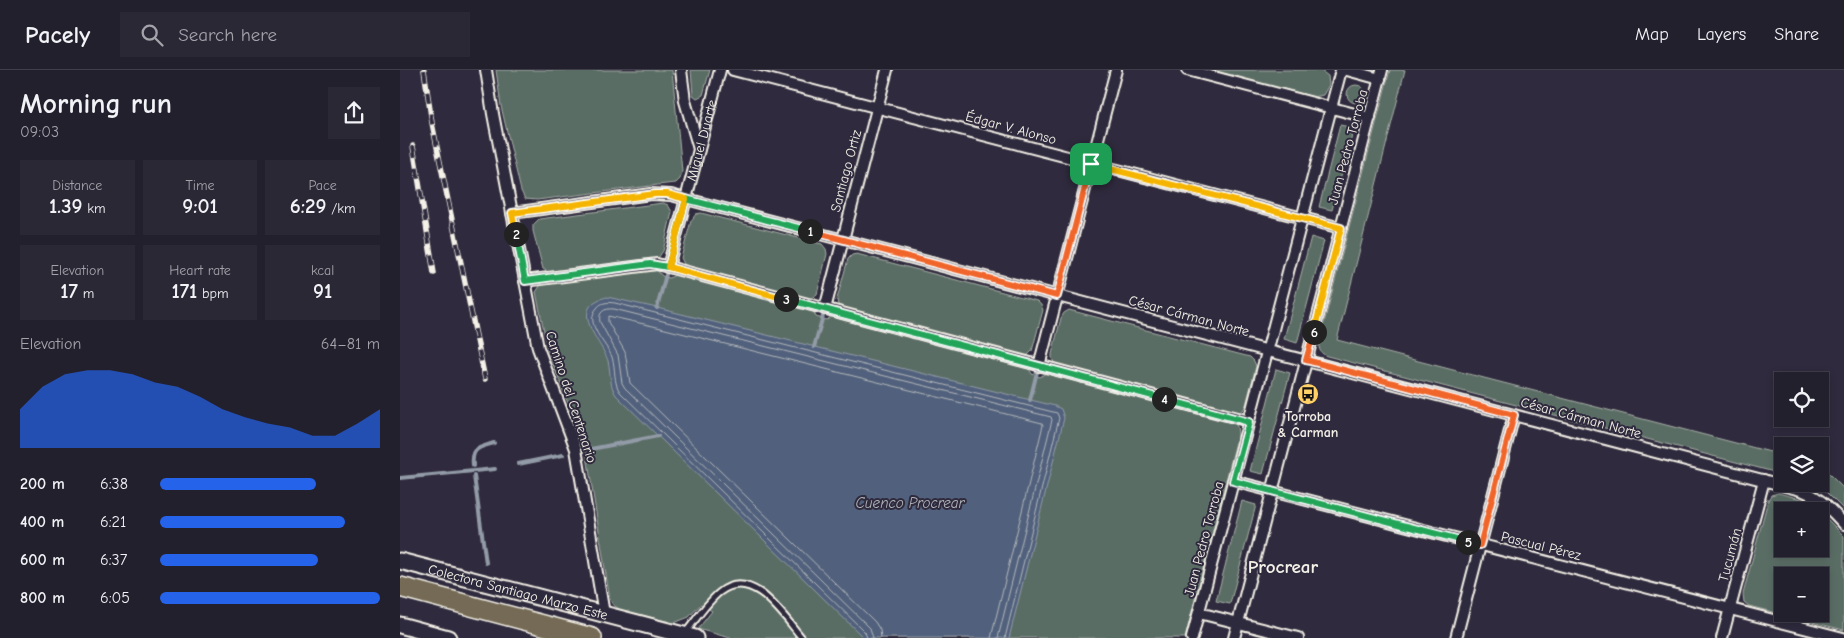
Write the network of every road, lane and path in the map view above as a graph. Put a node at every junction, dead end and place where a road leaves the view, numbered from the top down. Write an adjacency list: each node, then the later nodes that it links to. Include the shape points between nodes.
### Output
1 (486, 70): 17 (street, Camino del Centenario)
2 (681, 70): 14 (street, via 685,100)
3 (720, 70): 14 (street, Miguel Duarte)
4 (733, 70): 11 (street, Édgar V. Alonso)
5 (887, 70): 11 (street, Santiago Ortiz)
6 (1116, 70): 15 (street)
7 (1187, 70): 12 (street)
8 (1341, 70): 12 (street, Juan Pedro Torroba)
9 (1347, 70): 10 (street)
10 (1381, 74): 13 (street, Juan Pedro Torroba)
11 (877, 108): 15 (street, Édgar V. Alonso); 20 (street, Santiago Ortiz)
12 (1331, 108): 13 (street); 18 (street, Juan Pedro Torroba)
13 (1370, 118): 19 (street, Juan Pedro Torroba)
14 (699, 150): 16 (street, Miguel Duarte)
15 (1091, 164): 18 (street, Édgar V. Alonso); 23 (street)
16 (686, 199): 17 (street, César Cárman Norte, via 655,194); 20 (street, César Cárman Norte); 21 (street, Miguel Duarte)
17 (512, 213): 22 (street, Camino del Centenario)
18 (1302, 218): 19 (street, Édgar V. Alonso); 25 (street, Juan Pedro Torroba)
19 (1341, 228): 26 (street, Juan Pedro Torroba)
20 (843, 239): 23 (street, César Cárman Norte); 24 (street, Santiago Ortiz)
21 (668, 267): 22 (street, via 650,264); 24 (street)
22 (525, 281): 40 (street, Camino del Centenario, via 540,355 576,449)
23 (1057, 296): 25 (street, César Cárman Norte); 27 (street)
24 (825, 309): 27 (street)
25 (1268, 350): 26 (street, César Cárman Norte); 29 (street, Juan Pedro Torroba)
26 (1306, 360): 28 (street, César Cárman Norte); 32 (street, Juan Pedro Torroba)
27 (1039, 366): 29 (street)
28 (1514, 415): 30 (street, César Cárman Norte); 34 (street)
29 (1249, 422): 31 (street, Juan Pedro Torroba)
30 (1764, 480): 33 (street, César Cárman Norte, via 1812,494); 38 (street, Tucumán)
31 (1233, 481): 32 (street, Pascual Pérez); 39 (street, Juan Pedro Torroba)
32 (1272, 492): 34 (street, Pascual Pérez); 41 (street, Juan Pedro Torroba)
33 (1844, 524)
34 (1480, 545): 38 (street, Pascual Pérez); 51 (street)
35 (400, 561): 40 (street, Colectora Santiago Marzo Este)
36 (400, 587): 46 (highway)
37 (400, 599): 45 (highway)
38 (1730, 609): 52 (street, Tucumán); 53 (street, Pascual Pérez)
39 (1199, 612): 41 (street); 48 (street, Juan Pedro Torroba)
40 (604, 614): 43 (street, Colectora Santiago Marzo Este)
41 (1238, 623): 49 (street, Juan Pedro Torroba); 50 (street)
42 (400, 626): 44 (street)
43 (689, 636): 47 (lane, via 719,593 742,585 761,592)
44 (446, 638)
45 (546, 638)
46 (592, 638)
47 (802, 638)
48 (1192, 638)
49 (1234, 638)
50 (1298, 638)
51 (1456, 638)
52 (1722, 638)
53 (1843, 638)

